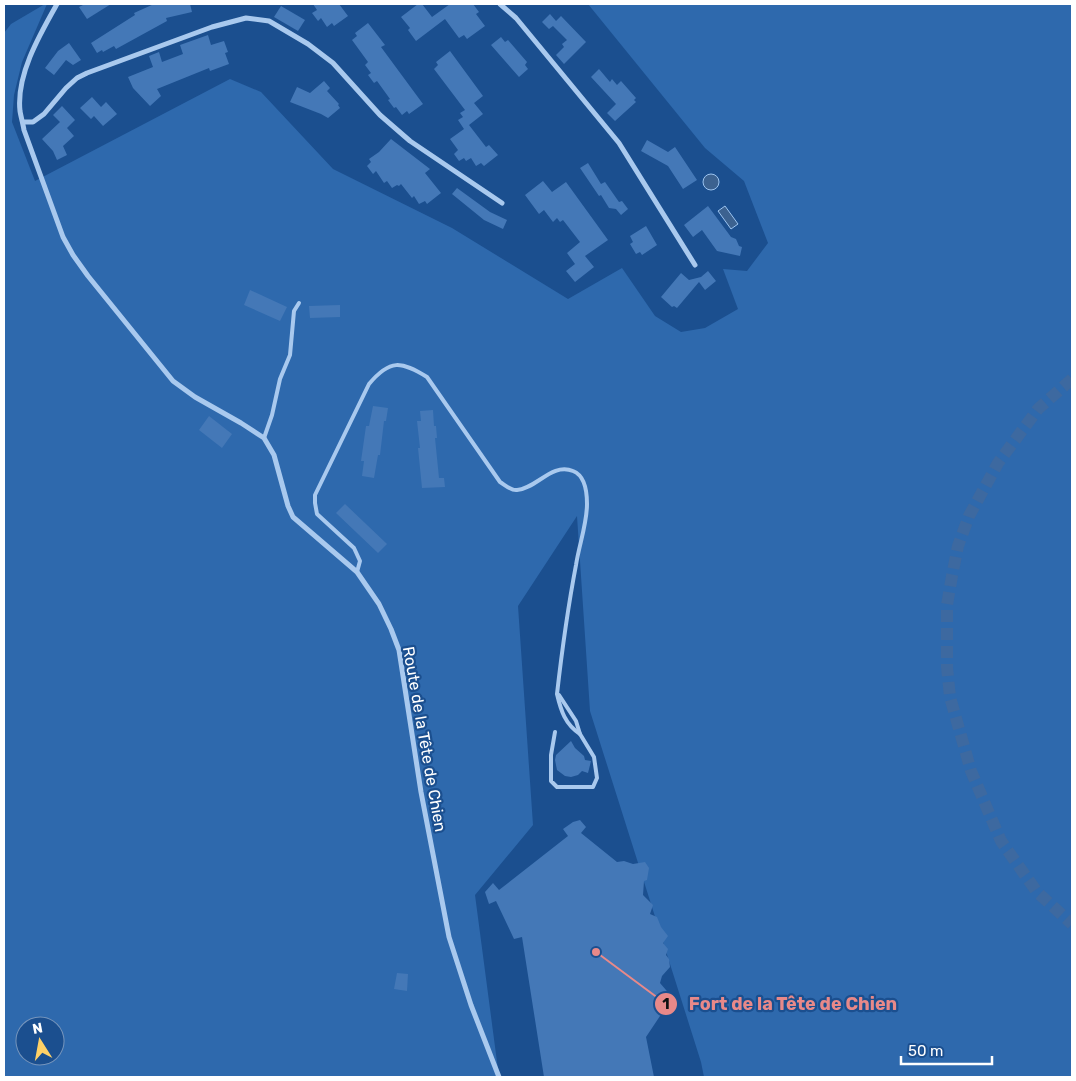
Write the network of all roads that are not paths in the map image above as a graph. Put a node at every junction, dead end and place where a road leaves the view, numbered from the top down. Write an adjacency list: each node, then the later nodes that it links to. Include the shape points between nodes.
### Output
1 (57, 4): 3 (street, Route de la Tête de Chien, via 36,42 23,77 20,102)
2 (500, 4): 5 (street, via 516,18 619,143)
3 (23, 122): 4 (street, via 33,122 44,114 66,88 87,73 212,27 246,18 269,21 333,63 410,141); 7 (street, Route de la Tête de Chien, via 64,237 88,276 172,381)
4 (502, 203)
5 (695, 265)
6 (299, 303): 7 (lane, via 294,311 290,355)
7 (264, 438): 8 (street, Route de la Tête de Chien, via 274,455 294,517)
8 (357, 572): 9 (lane, via 360,561 354,548 317,514 315,495 369,384 380,371 391,365 404,365 427,377 500,482 508,488 516,490 530,486 551,473 563,470 573,470 585,486 586,518 574,573); 12 (street, Route de la Tête de Chien, via 379,604 398,650 421,792 450,937 471,1005)
9 (557, 694): 11 (lane, via 576,721); 11 (lane, via 560,711 570,727)
10 (555, 732): 11 (lane, via 550,781 556,787 593,787 597,778 594,757)
11 (580, 734)
12 (499, 1077)

